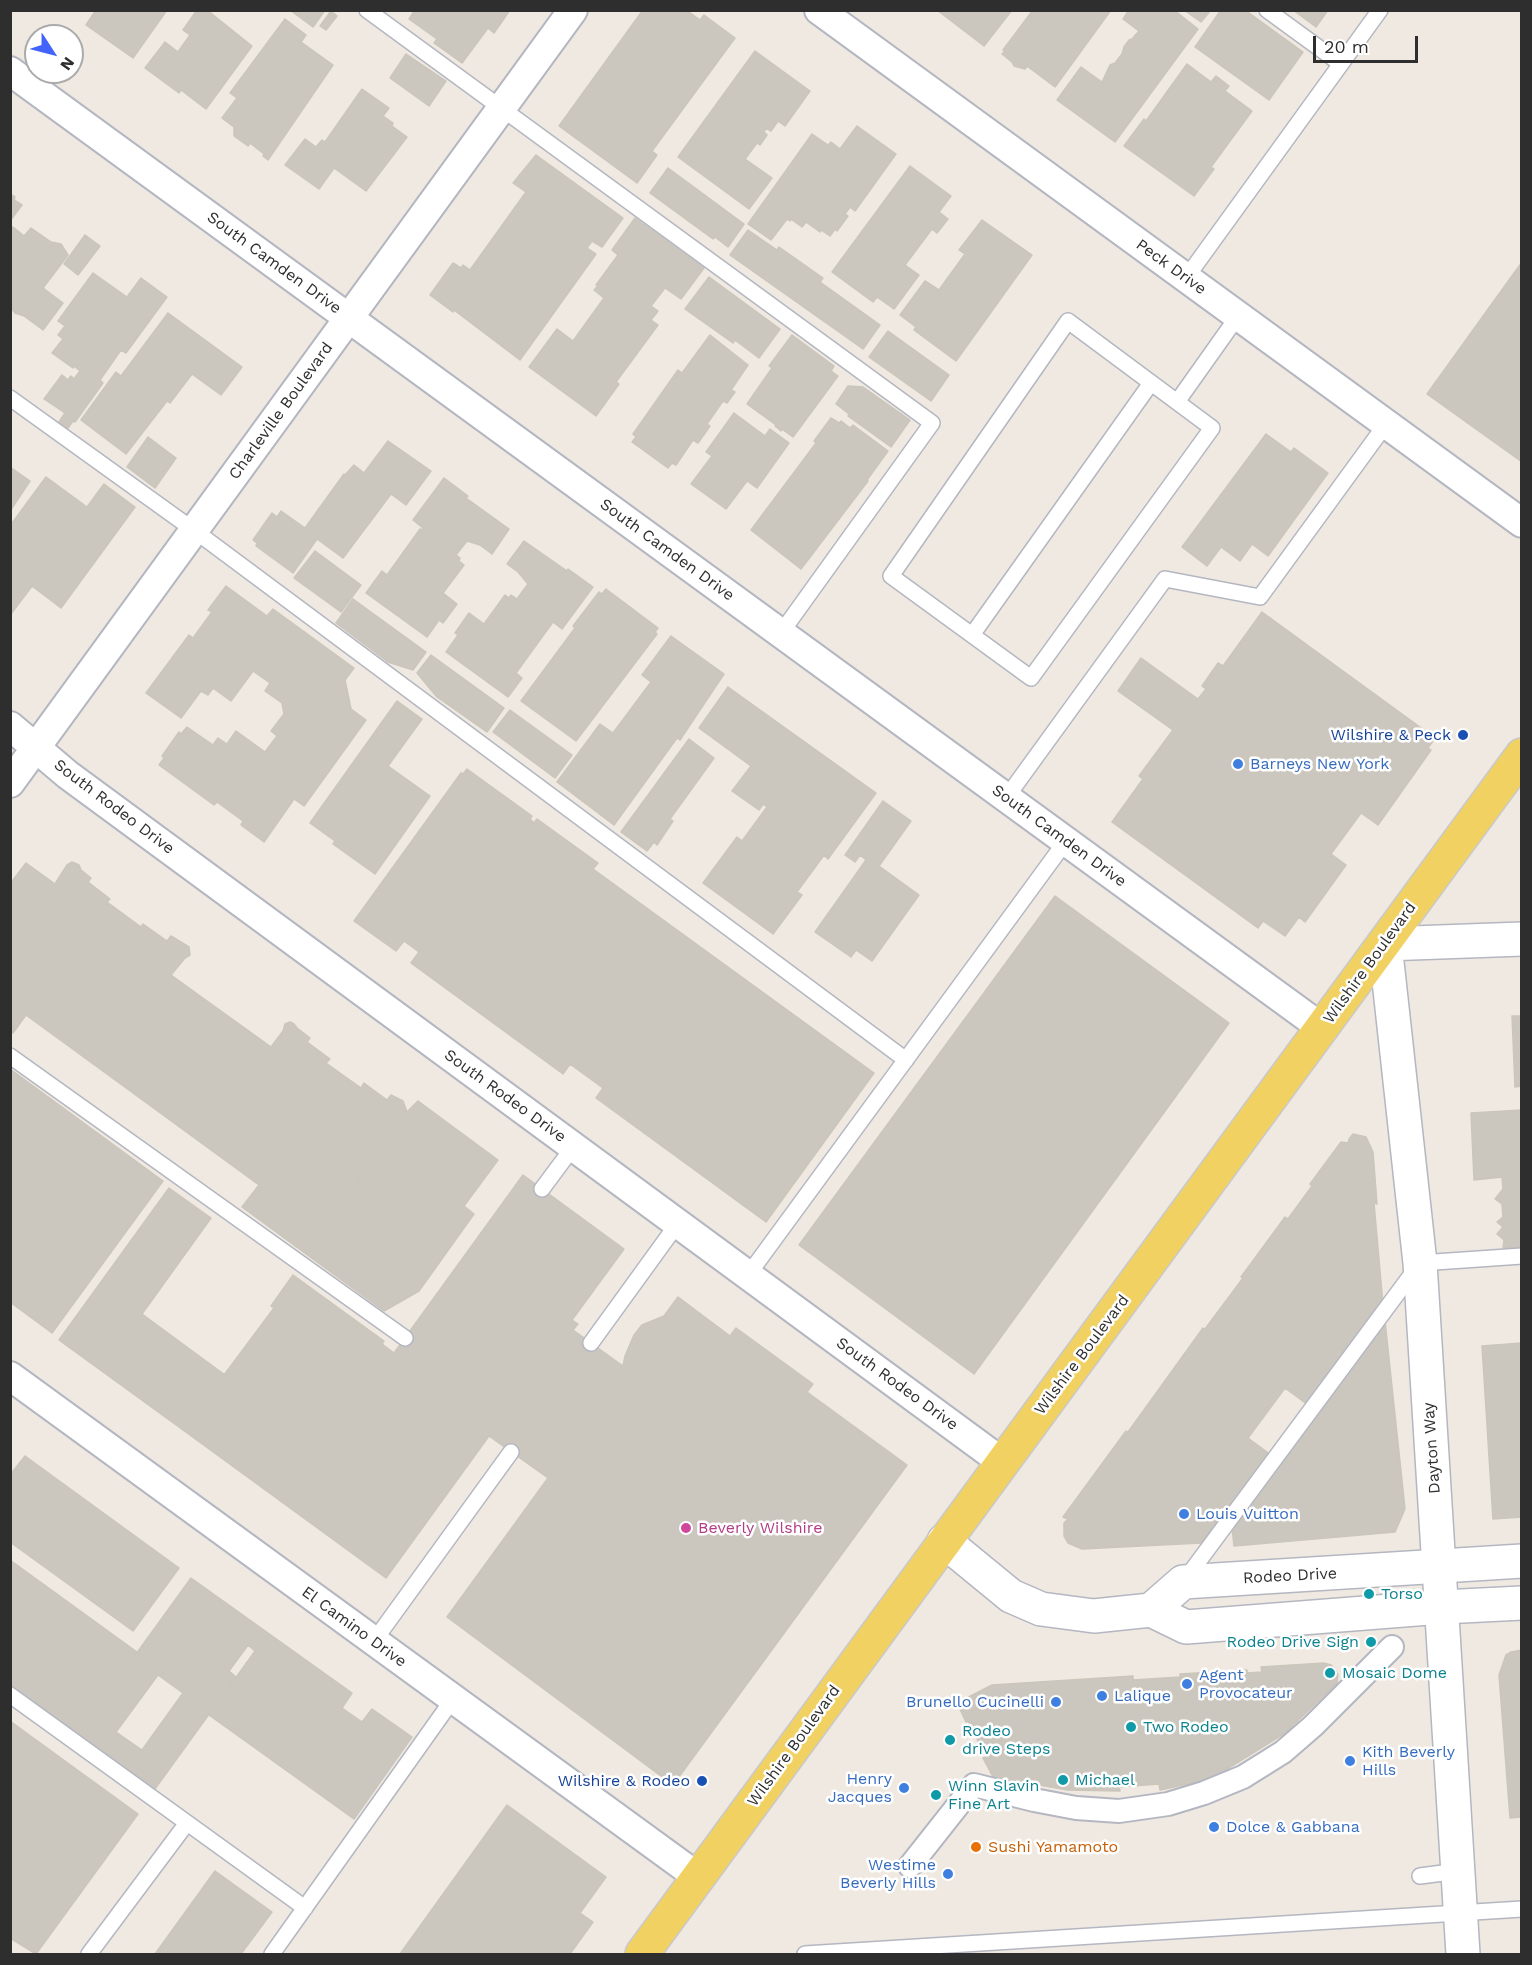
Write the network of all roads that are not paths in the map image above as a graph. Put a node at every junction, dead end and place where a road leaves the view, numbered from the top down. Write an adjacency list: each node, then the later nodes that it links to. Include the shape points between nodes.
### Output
1 (367, 10): 8 (lane)
2 (573, 10): 8 (street, Charleville Boulevard)
3 (819, 10): 9 (street, Peck Drive)
4 (1267, 10): 6 (lane)
5 (1380, 10): 6 (lane)
6 (1341, 64): 9 (lane)
7 (10, 71): 11 (street, South Camden Drive)
8 (502, 108): 11 (street, Charleville Boulevard); 18 (lane, via 932,423)
9 (1186, 278): 10 (street, Peck Drive)
10 (1238, 316): 14 (lane); 15 (street, Peck Drive)
11 (349, 318): 17 (street, Charleville Boulevard); 18 (street, South Camden Drive)
12 (1152, 383): 14 (lane); 19 (lane); 19 (lane, via 1068,321 891,576)
13 (10, 398): 17 (lane)
14 (1177, 402): 19 (lane, via 1212,428 1031,678)
15 (1386, 424): 16 (street, Peck Drive); 24 (lane, via 1260,597 1165,579)
16 (1521, 523)
17 (195, 531): 21 (street, Charleville Boulevard); 30 (lane)
18 (781, 633): 24 (street, South Camden Drive)
19 (972, 635)
20 (10, 726): 21 (street, South Rodeo Drive)
21 (36, 748): 23 (street, Charleville Boulevard); 31 (street, South Rodeo Drive)
22 (1521, 755): 27 (main road, Wilshire Boulevard)
23 (10, 783)
24 (1006, 798): 25 (street, South Camden Drive)
25 (1066, 841): 28 (street, South Camden Drive); 30 (lane)
26 (1521, 939): 27 (street)
27 (1385, 944): 28 (main road, Wilshire Boulevard); 35 (street, Dayton Way)
28 (1322, 1028): 41 (main road, Wilshire Boulevard)
29 (10, 1056): 37 (lane)
30 (906, 1060): 36 (lane)
31 (574, 1146): 32 (lane); 33 (street, South Rodeo Drive)
32 (542, 1189)
33 (678, 1223): 36 (street, South Rodeo Drive); 38 (lane)
34 (1521, 1256): 35 (lane)
35 (1420, 1263): 44 (street, Dayton Way); 45 (lane)
36 (748, 1275): 41 (street, South Rodeo Drive)
37 (405, 1338)
38 (591, 1343)
39 (10, 1376): 49 (street, El Camino Drive)
40 (512, 1452): 49 (lane)
41 (1002, 1462): 42 (main road, Wilshire Boulevard)
42 (945, 1541): 48 (street, via 1011,1596 1041,1609 1094,1616); 57 (main road, Wilshire Boulevard)
43 (1521, 1561): 44 (street, Rodeo Drive)
44 (1439, 1566): 45 (street, Rodeo Drive); 47 (street, Dayton Way)
45 (1182, 1582): 48 (street)
46 (1521, 1603): 47 (street)
47 (1442, 1607): 48 (street, via 1186,1627); 55 (street, Dayton Way)
48 (1151, 1610)
49 (374, 1641): 52 (street, El Camino Drive)
50 (1392, 1647): 54 (street, via 1313,1726 1283,1752 1243,1777 1168,1804 1119,1810 1076,1808 974,1785)
51 (10, 1695): 53 (lane)
52 (453, 1699): 57 (street, El Camino Drive); 58 (lane)
53 (187, 1823): 58 (lane); 61 (lane)
54 (910, 1866)
55 (1458, 1871): 56 (lane); 60 (street, Dayton Way)
56 (1420, 1876)
57 (698, 1877): 63 (main road, Wilshire Boulevard)
58 (305, 1908): 62 (lane)
59 (1521, 1909): 60 (lane)
60 (1461, 1913): 64 (lane); 65 (street, Dayton Way)
61 (89, 1954)
62 (272, 1954)
63 (642, 1954)
64 (805, 1954)
65 (1462, 1954)

